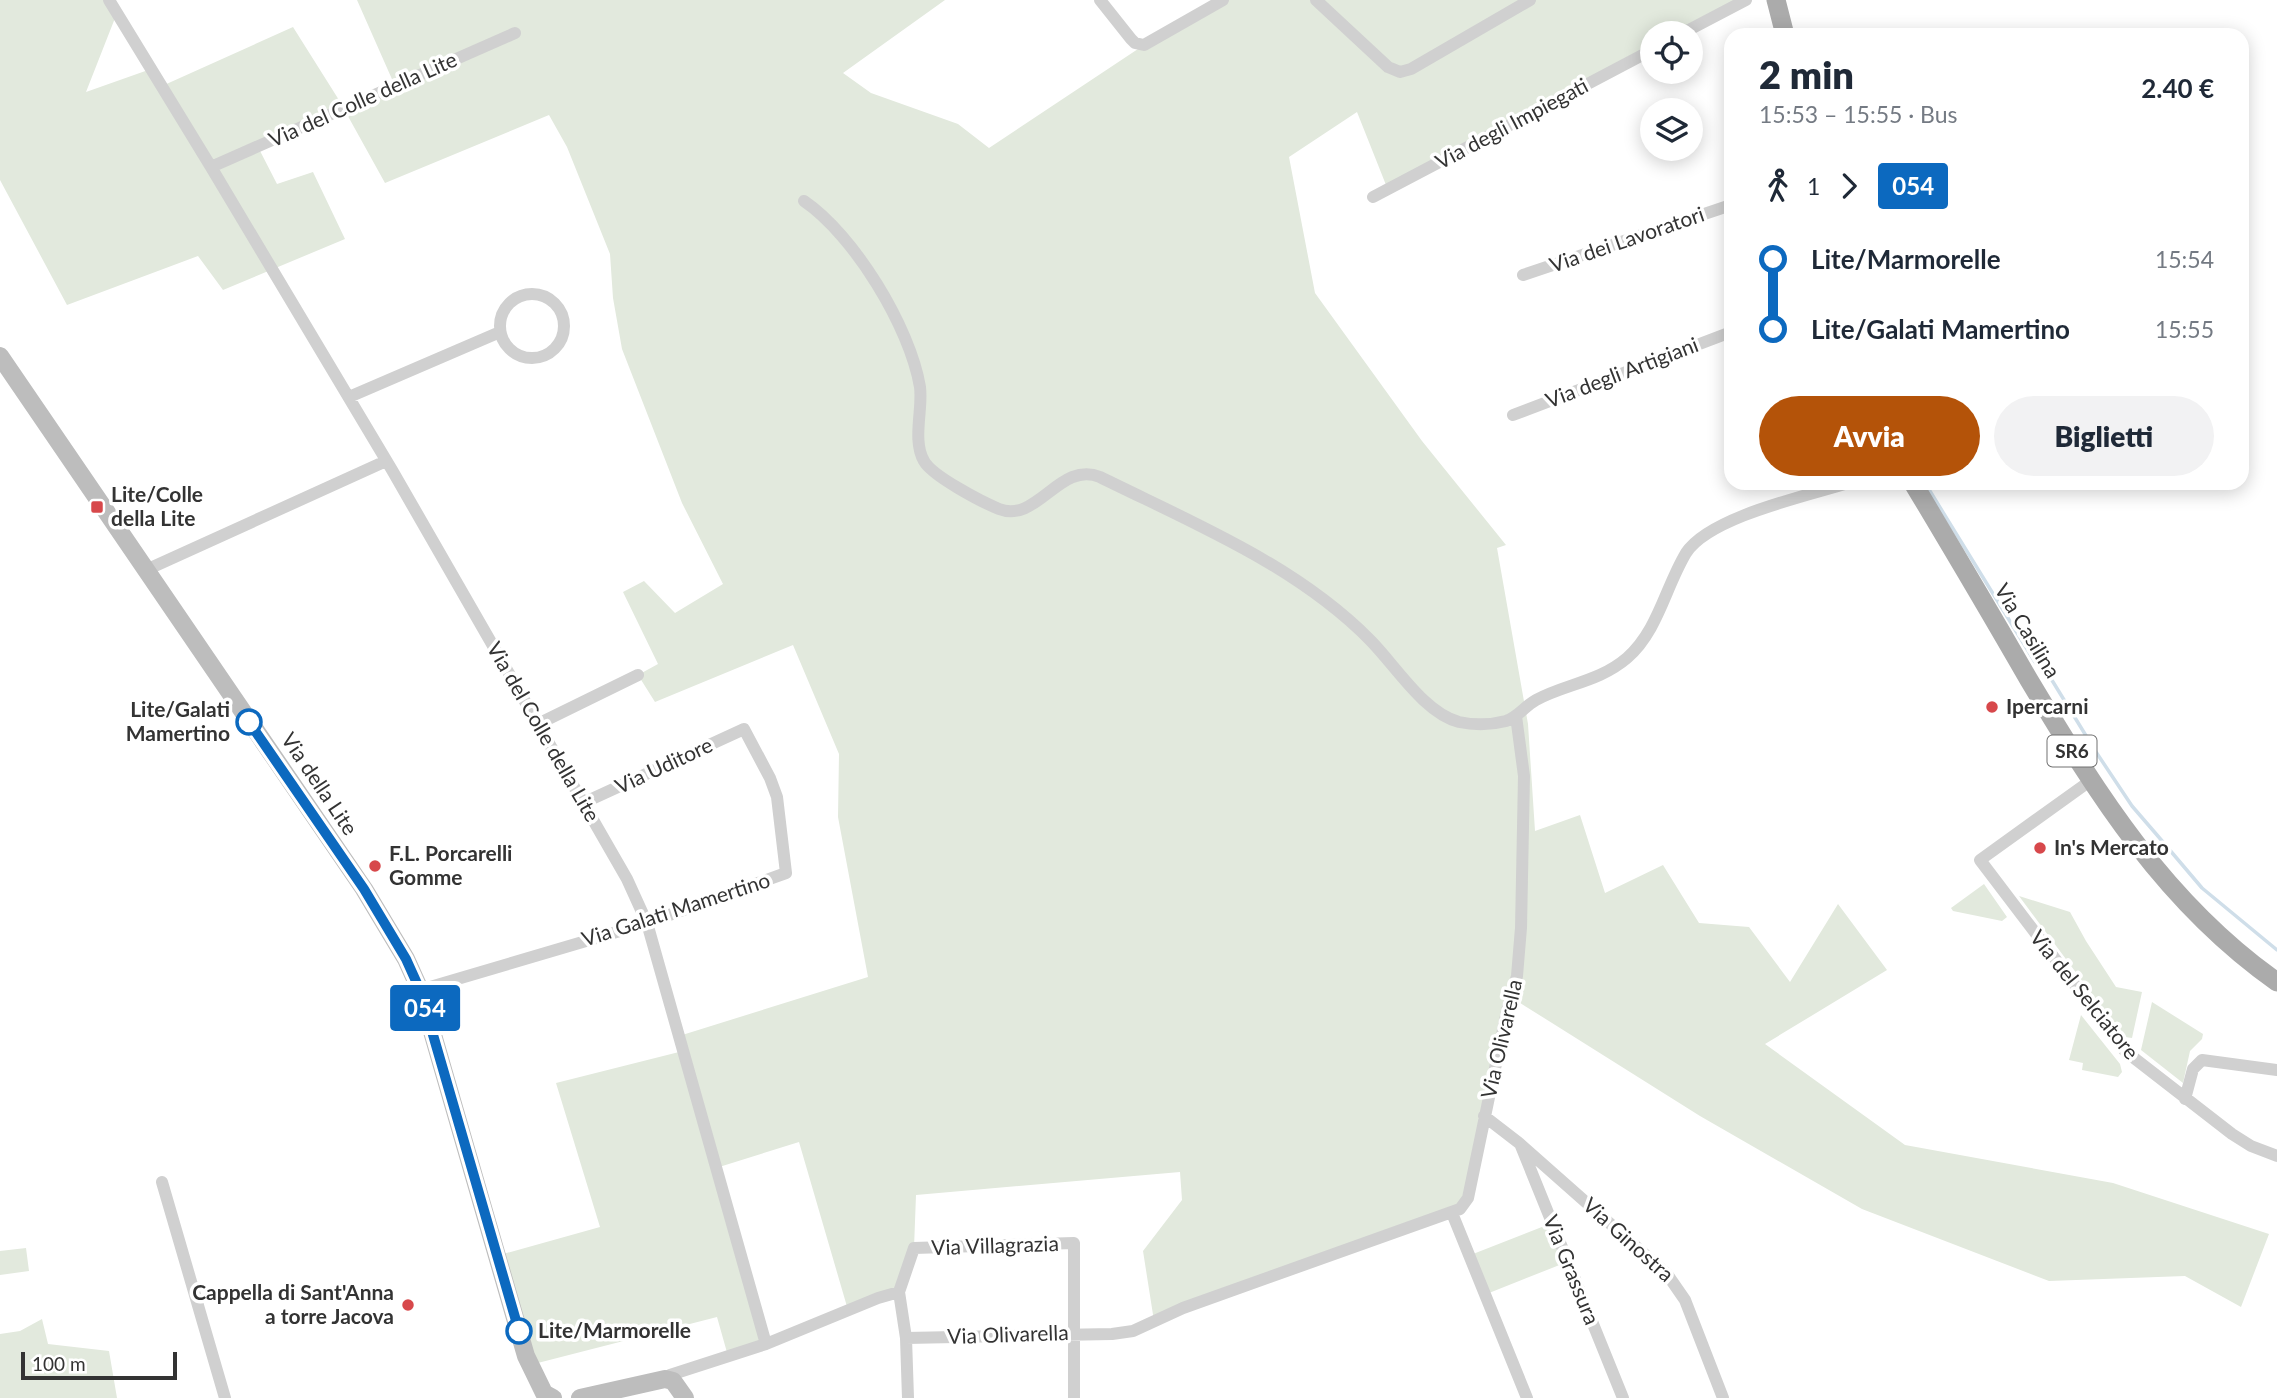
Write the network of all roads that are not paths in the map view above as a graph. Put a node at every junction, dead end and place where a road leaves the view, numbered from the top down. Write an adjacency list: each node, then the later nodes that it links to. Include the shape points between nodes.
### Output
1 (108, 0): 12 (street, Via del Colle della Lite)
2 (1100, 0): 3 (street, via 1131,39 1144,45)
3 (1223, 0)
4 (1316, 0): 5 (street, via 1388,67 1400,72)
5 (1530, 0)
6 (1746, 0): 8 (street)
7 (1776, 0): 9 (main road)
8 (1703, 23)
9 (1783, 28)
10 (515, 33): 12 (street, Via del Colle della Lite)
11 (1640, 56): 13 (street, Via degli Impiegati)
12 (211, 167): 20 (street, Via del Colle della Lite)
13 (1373, 197)
14 (804, 201): 27 (street, via 842,234 898,326 919,381 920,451 934,472 1010,511 1026,507 1075,475 1096,476 1216,535 1303,586 1369,639 1440,713 1474,724)
15 (1724, 207): 16 (street, Via dei Lavoratori)
16 (1523, 275)
17 (500, 332): 17 (street, via 508,305 525,295 544,296 563,317 557,347 540,358 519,356); 20 (street)
18 (1724, 335): 21 (street, Via degli Artigiani)
19 (0, 356): 25 (street, Via della Lite)
20 (349, 397): 22 (street, Via del Colle della Lite)
21 (1513, 415)
22 (386, 461): 25 (street); 28 (street, Via del Colle della Lite)
23 (1826, 490): 27 (street, via 1730,520 1702,535 1685,556 1649,632 1630,655 1583,683 1535,701)
24 (1917, 490): 30 (main road, Via Casilina / SR6)
25 (146, 570): 34 (street, Via della Lite, via 364,889)
26 (638, 675): 28 (street)
27 (1516, 716): 37 (street, Via Olivarella, via 1524,776 1521,928 1517,976)
28 (538, 724): 31 (street, Via del Colle della Lite)
29 (744, 729): 31 (street, Via Uditore); 32 (street, Via Galati Mamertino, via 776,797 786,873)
30 (2090, 781): 33 (main road, Via Casilina / SR6, via 2170,885 2234,948); 36 (street, Via del Selciatore, via 1980,860 2121,1047)
31 (583, 803): 32 (street, Via del Colle della Lite, via 627,878)
32 (647, 923): 34 (street, Via Galati Mamertino); 45 (street, Via del Colle della Lite)
33 (2277, 982)
34 (420, 990): 48 (street, Via della Lite, via 526,1356 544,1393)
35 (2277, 1070): 36 (street, via 2202,1060 2193,1069)
36 (2185, 1099): 39 (street, Via del Selciatore, via 2244,1142)
37 (1485, 1116): 38 (street, Via Ginostra); 41 (street, Via Olivarella, via 1468,1198)
38 (1519, 1143): 54 (street, Via Grassura); 55 (street, Via Ginostra, via 1678,1286)
39 (2277, 1156)
40 (162, 1182): 47 (street)
41 (1452, 1213): 43 (street, Via Olivarella, via 1183,1308 1133,1331); 53 (street)
42 (899, 1292): 43 (street, Via Villagrazia, via 914,1248 1074,1244); 44 (street); 45 (street)
43 (1076, 1333): 44 (street, Via Olivarella); 52 (street)
44 (906, 1338): 51 (street)
45 (766, 1344): 46 (street)
46 (665, 1379): 49 (street); 50 (street, via 673,1381)
47 (225, 1398)
48 (553, 1398)
49 (580, 1398)
50 (685, 1398)
51 (908, 1398)
52 (1074, 1398)
53 (1527, 1398)
54 (1623, 1398)
55 (1723, 1398)

